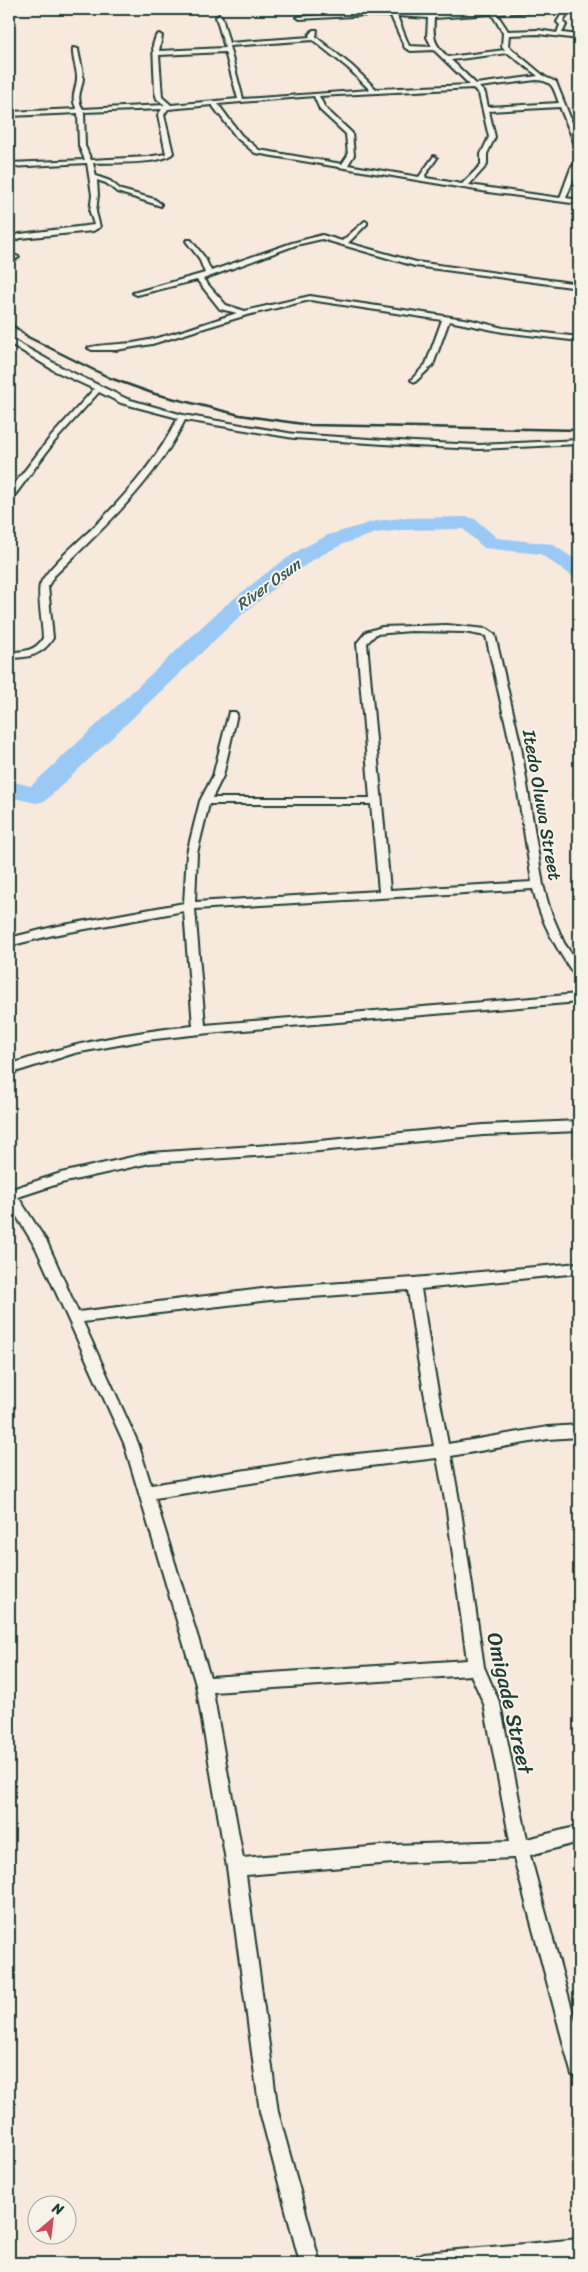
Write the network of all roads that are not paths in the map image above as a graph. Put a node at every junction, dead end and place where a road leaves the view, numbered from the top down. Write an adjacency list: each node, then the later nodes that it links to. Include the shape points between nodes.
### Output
1 (396, 9): 5 (street)
2 (566, 12): 3 (street); 4 (street, via 546,9); 10 (street)
3 (579, 12)
4 (494, 13): 7 (street); 9 (street)
5 (394, 16): 6 (street, via 370,13); 7 (street); 14 (street, via 407,47)
6 (300, 17)
7 (431, 17): 14 (street, via 430,37)
8 (219, 18): 13 (street)
9 (506, 33): 10 (street); 16 (street, via 505,46)
10 (558, 35): 12 (street)
11 (159, 36): 17 (street)
12 (579, 37)
13 (226, 47): 17 (street); 21 (street, via 315,35); 23 (street)
14 (435, 48): 18 (street)
15 (74, 49): 28 (street, via 80,77 76,103)
16 (509, 51): 18 (street); 19 (street)
17 (156, 53): 26 (street, via 159,98 168,105)
18 (448, 59): 20 (street)
19 (543, 78): 20 (street); 25 (street, via 554,83)
20 (475, 86): 21 (street); 27 (street, via 482,93)
21 (375, 91): 22 (street)
22 (316, 94): 23 (street); 37 (street, via 322,109 349,133 351,154)
23 (241, 101): 24 (street)
24 (214, 103): 26 (street); 37 (street, via 226,122 248,147 257,152)
25 (563, 105): 27 (street); 30 (street)
26 (166, 107): 28 (street); 34 (street, via 161,115 168,155)
27 (486, 109): 40 (street, via 492,137 484,154 484,165)
28 (81, 110): 29 (street); 34 (street, via 82,146)
29 (9, 114)
30 (570, 120): 31 (street); 32 (street)
31 (579, 120)
32 (579, 147)
33 (434, 158): 39 (street, via 422,175)
34 (90, 161): 36 (street); 38 (street)
35 (579, 162): 41 (street)
36 (9, 165)
37 (344, 166): 39 (street)
38 (93, 177): 43 (street, via 108,182 119,191); 45 (street, via 93,212 97,228)
39 (423, 179): 40 (street)
40 (464, 186): 41 (street)
41 (562, 200): 42 (street)
42 (579, 202)
43 (159, 205)
44 (365, 222): 47 (street)
45 (11, 237)
46 (189, 240): 48 (street)
47 (344, 243): 48 (street, via 328,237 316,237); 50 (street, via 415,264)
48 (209, 274): 49 (street)
49 (199, 278): 51 (street); 52 (street, via 223,306)
50 (579, 286)
51 (137, 293)
52 (245, 313): 53 (street, via 310,298); 56 (street, via 152,342)
53 (446, 318): 54 (street, via 502,330); 57 (street, via 429,365)
54 (579, 339)
55 (9, 340): 58 (street, via 58,369)
56 (92, 348)
57 (415, 380)
58 (99, 388): 59 (street, via 124,401); 61 (street, via 30,466)
59 (182, 417): 60 (street, via 294,436 414,444 479,447); 62 (street, via 175,434 138,484 50,576 44,586 48,638 45,644 26,655)
60 (579, 442)
61 (9, 497)
62 (9, 654)
63 (232, 714): 64 (street, via 218,776)
64 (205, 801): 65 (street); 68 (street, via 192,853)
65 (377, 801): 66 (street, Itedo Oluwa Street, via 362,643 372,632 382,630 479,630 490,635 516,747); 67 (street)
66 (538, 885): 67 (street); 70 (street, Itedo Oluwa Street, via 544,910 559,944)
67 (385, 893): 68 (street)
68 (189, 906): 69 (street); 72 (street)
69 (9, 942)
70 (579, 973)
71 (579, 998): 72 (street)
72 (199, 1029): 73 (street, via 84,1046 32,1060)
73 (9, 1070)
74 (579, 1126): 75 (street, via 483,1130 299,1148 150,1158 61,1178)
75 (9, 1194): 78 (street, via 42,1246)
76 (579, 1268): 77 (street)
77 (414, 1284): 78 (street, via 270,1294); 80 (street, Omigade Street)
78 (73, 1318): 81 (street, via 131,1443)
79 (579, 1431): 80 (street, via 548,1433)
80 (443, 1451): 81 (street, via 328,1464); 82 (street, Omigade Street)
81 (146, 1493): 83 (street)
82 (476, 1667): 83 (street); 85 (street, Omigade Street, via 492,1704)
83 (204, 1685): 86 (street)
84 (579, 1834): 85 (street)
85 (520, 1849): 86 (street, via 393,1854); 87 (street, Omigade Street)
86 (236, 1867): 90 (street, via 269,2112)
87 (579, 2068)
88 (579, 2249): 89 (street)
89 (485, 2260): 91 (street)
90 (310, 2263)
91 (424, 2263)

